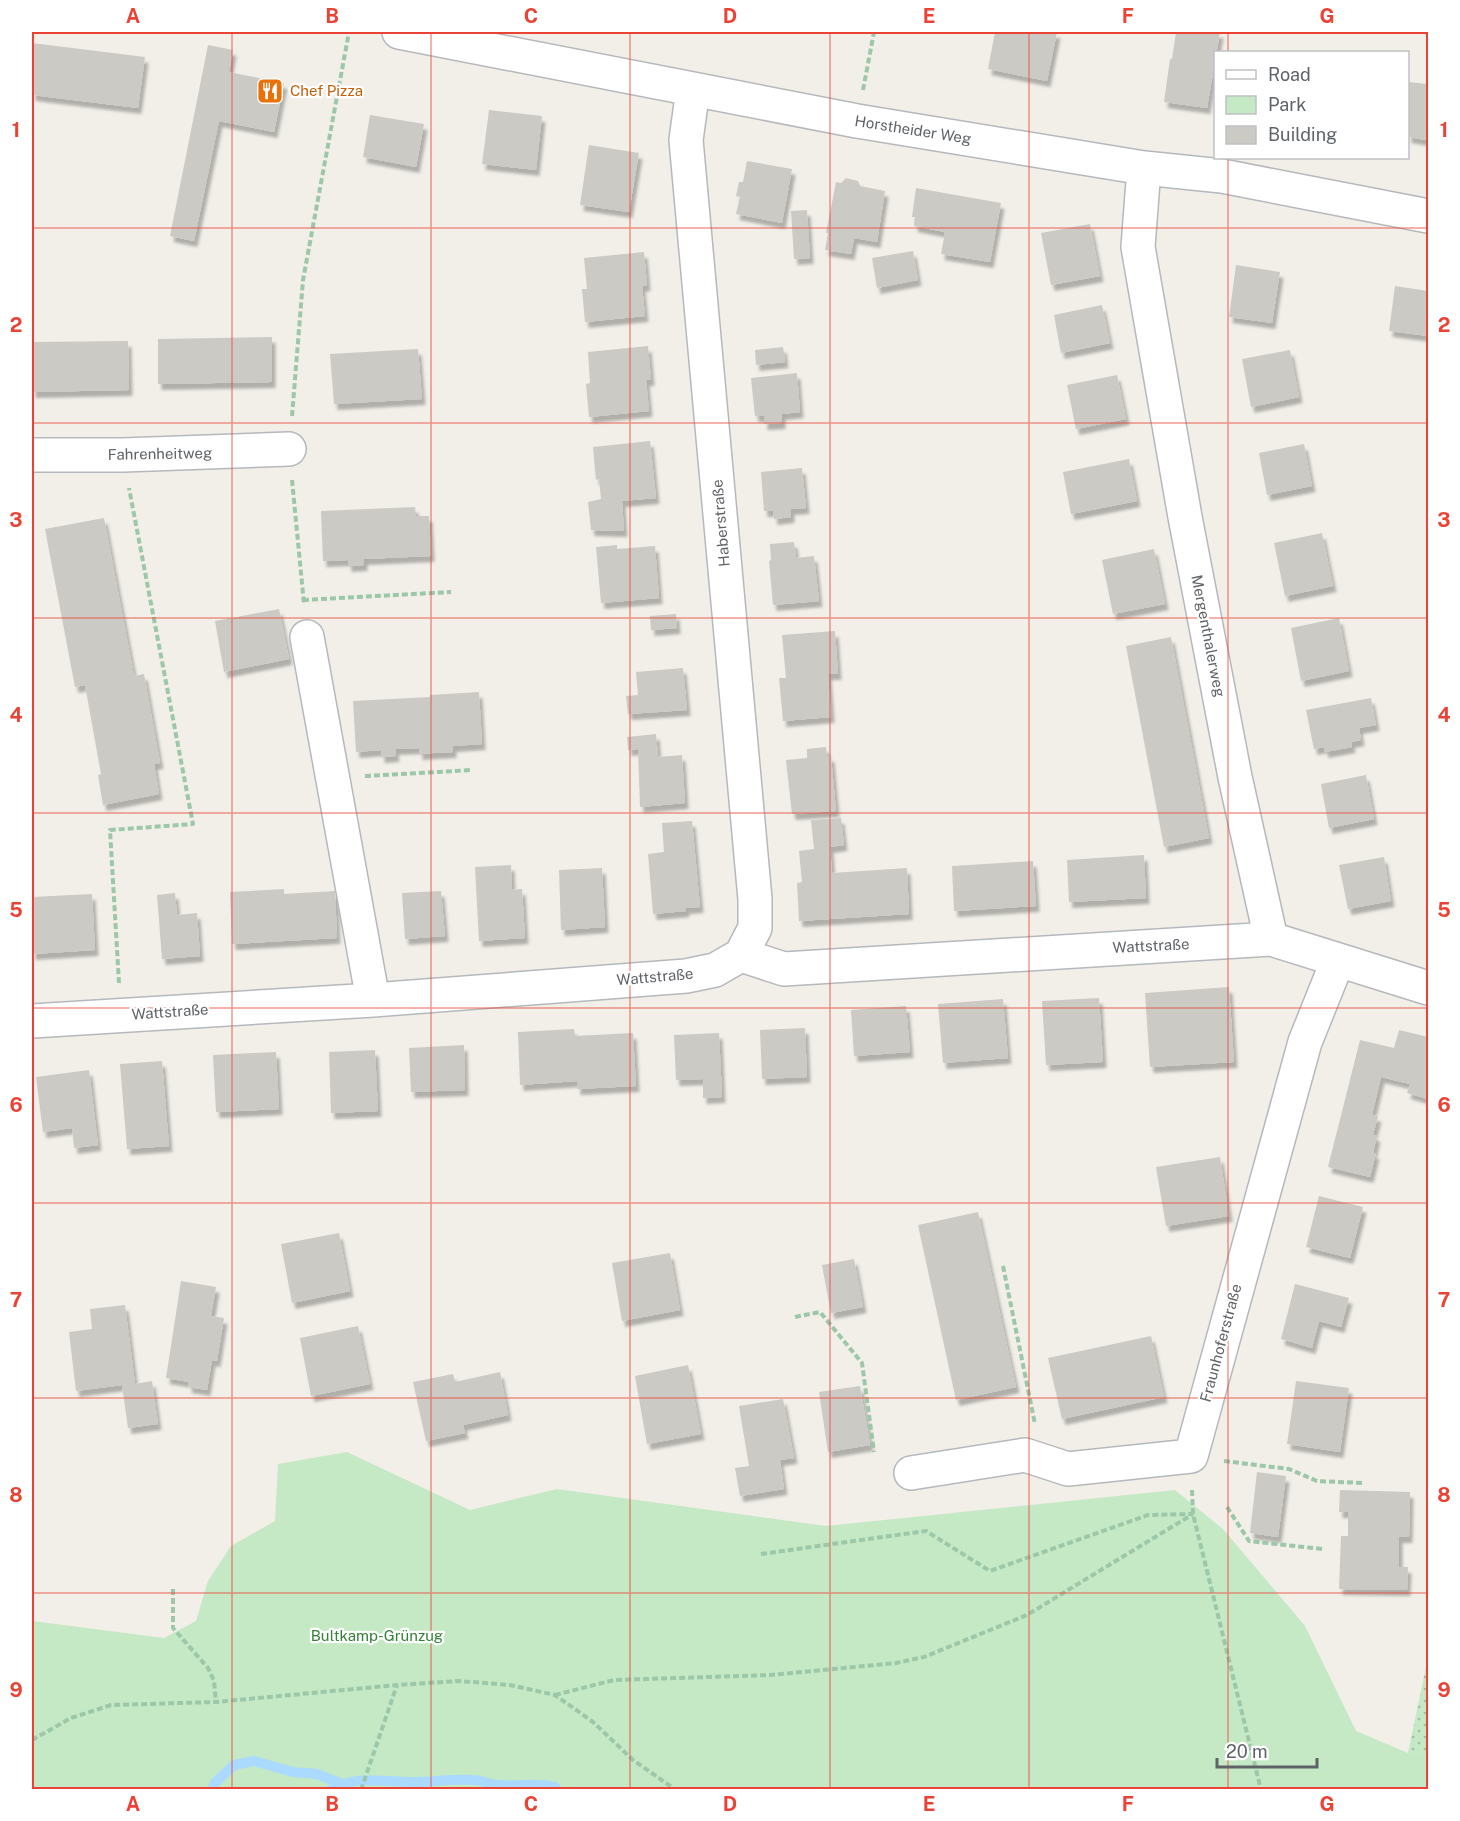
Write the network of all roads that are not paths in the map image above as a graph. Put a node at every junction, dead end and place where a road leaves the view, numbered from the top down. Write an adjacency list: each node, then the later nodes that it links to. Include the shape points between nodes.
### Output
1 (399, 32): 2 (street, Horstheider Weg)
2 (693, 89): 3 (street, Horstheider Weg, via 857,122); 9 (street, Haberstraße, via 686,140 755,899 755,928)
3 (1144, 168): 4 (street, Horstheider Weg, via 1222,176); 8 (street, Mergenthalerweg, via 1138,247 1187,529)
4 (1428, 216)
5 (289, 449): 6 (street, Fahrenheitweg)
6 (32, 455)
7 (307, 637): 12 (street)
8 (1271, 939): 9 (street, Wattstraße, via 784,969); 10 (street)
9 (741, 954): 12 (street, Wattstraße, via 715,970 686,976)
10 (1338, 960): 11 (street); 14 (street, Fraunhoferstraße, via 1305,1042 1191,1456 1068,1469 1025,1455)
11 (1428, 988)
12 (373, 1000): 13 (street, Wattstraße)
13 (32, 1021)
14 (911, 1473)

